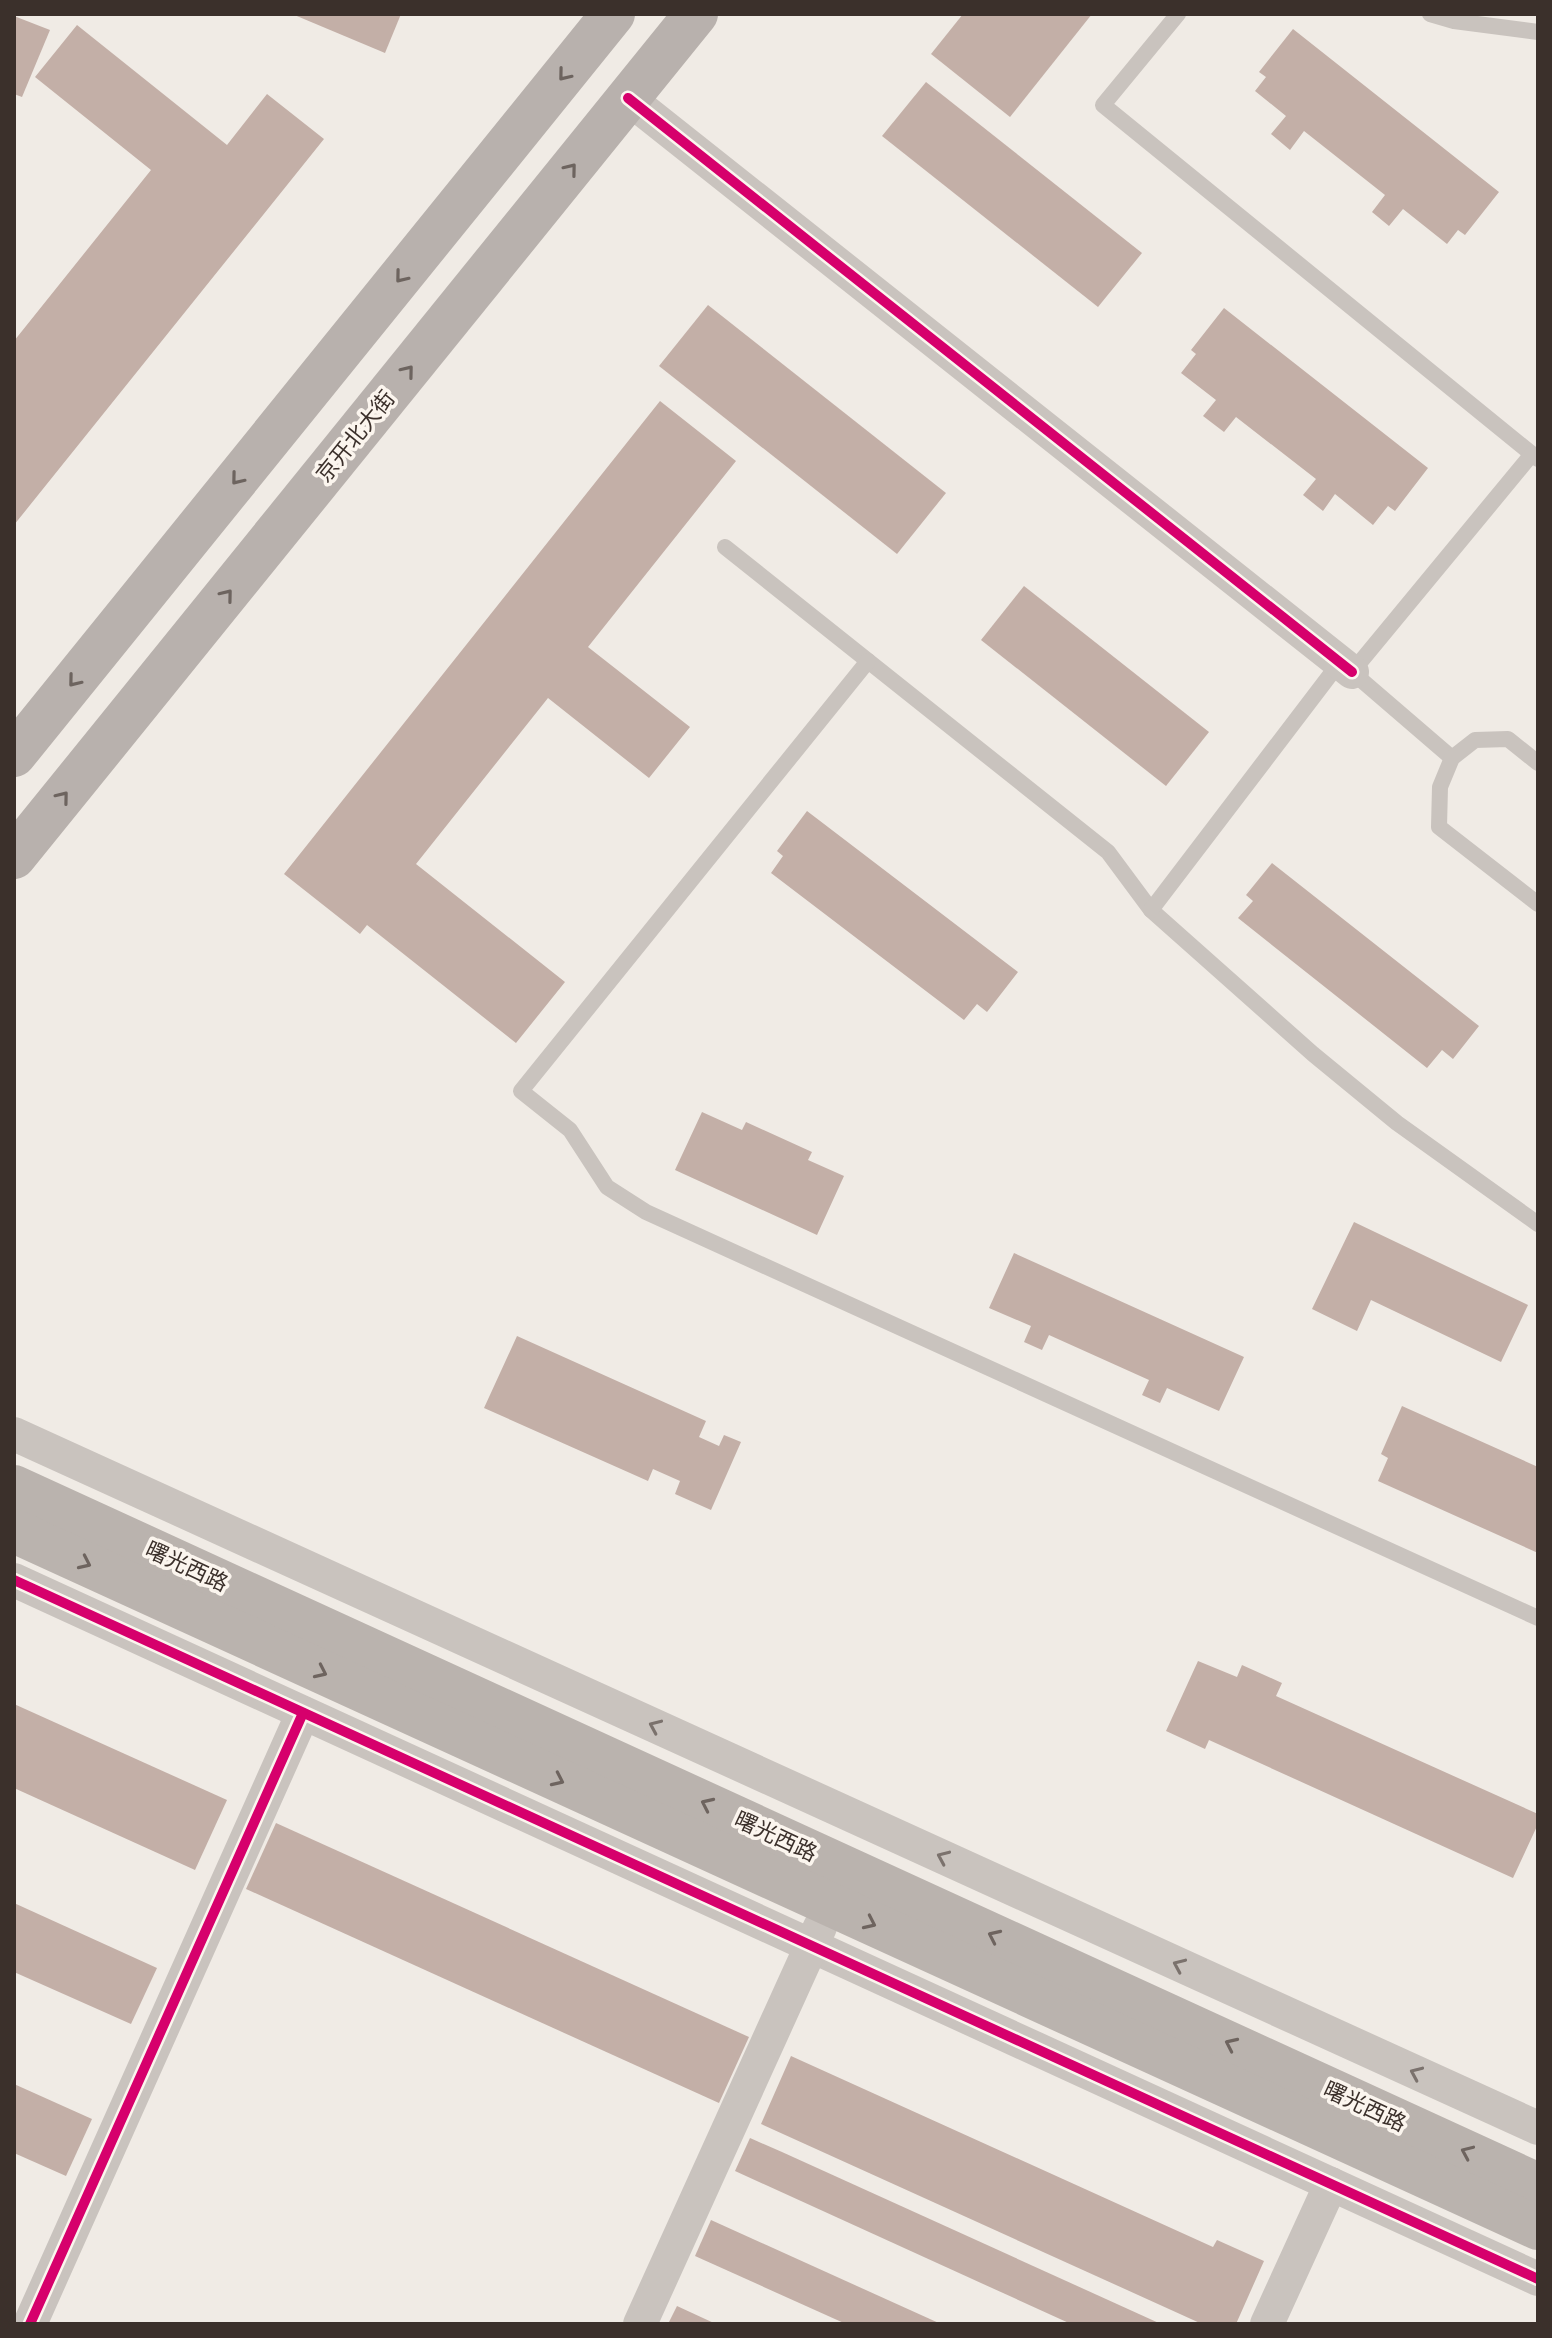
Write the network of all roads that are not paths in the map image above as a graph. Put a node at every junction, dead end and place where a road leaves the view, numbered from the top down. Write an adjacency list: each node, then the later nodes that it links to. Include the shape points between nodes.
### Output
1 (613, 14): 11 (main road, one-way to 11)
2 (696, 14): 6 (main road, 京开北大街)
3 (1178, 14): 7 (lane, via 1103,105)
4 (1430, 14): 5 (lane)
5 (1538, 32)
6 (628, 98): 10 (street); 14 (main road, 京开北大街, one-way to 6)
7 (1535, 457): 10 (lane)
8 (725, 547): 9 (lane)
9 (868, 661): 16 (lane, via 1108,852); 22 (lane, via 521,1091 570,1130 607,1187 646,1212)
10 (1346, 667): 12 (lane); 16 (lane)
11 (14, 755)
12 (1452, 758): 13 (lane, via 1475,740 1508,739); 15 (lane, via 1440,787 1439,827)
13 (1538, 763)
14 (14, 857)
15 (1538, 904)
16 (1151, 910): 17 (lane, via 1397,1123)
17 (1538, 1224)
18 (14, 1434): 26 (street, one-way to 18)
19 (14, 1487): 28 (main road, 曙光西路, one-way to 19)
20 (14, 1531): 24 (main road, 曙光西路, one-way to 24)
21 (14, 1580): 23 (street)
22 (1538, 1618)
23 (303, 1713): 25 (street); 31 (street)
24 (830, 1905): 25 (street); 29 (main road, 曙光西路, one-way to 29)
25 (812, 1946): 27 (street); 32 (street)
26 (1538, 2128)
27 (1331, 2184): 30 (street); 33 (street)
28 (1538, 2185)
29 (1538, 2228)
30 (1538, 2279)
31 (30, 2324)
32 (640, 2324)
33 (1267, 2324)

